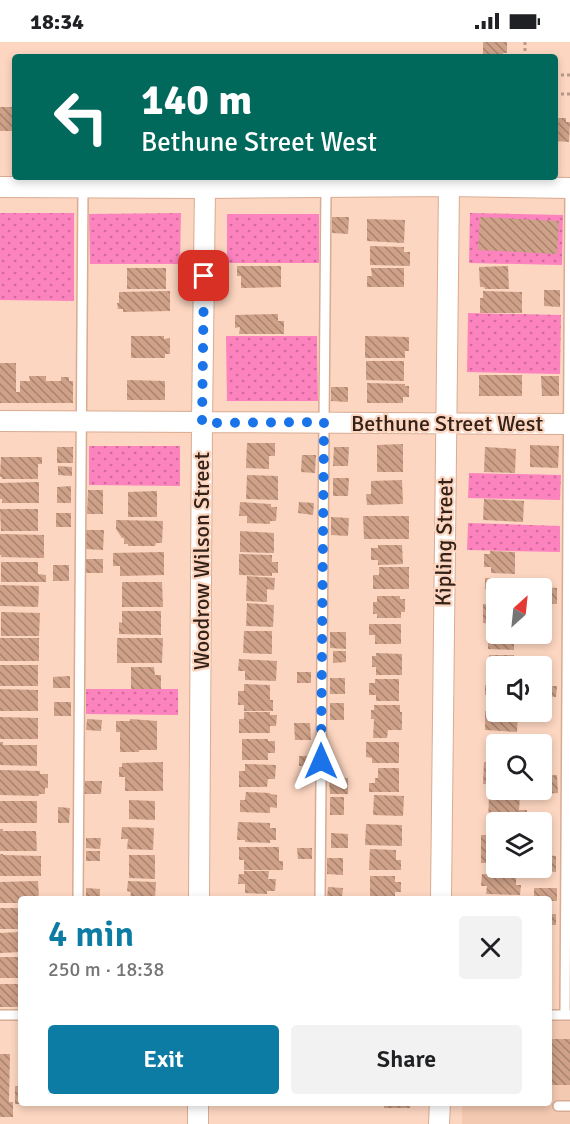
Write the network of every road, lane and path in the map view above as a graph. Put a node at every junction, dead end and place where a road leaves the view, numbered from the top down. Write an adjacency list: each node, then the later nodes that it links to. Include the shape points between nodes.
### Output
1 (449, 186): 4 (street); 6 (street); 10 (street, Kipling Street)
2 (0, 187): 3 (street)
3 (83, 187): 5 (street); 8 (lane)
4 (326, 187): 5 (street); 9 (lane)
5 (205, 188): 11 (street, Woodrow Wilson Street)
6 (570, 188): 12 (lane)
7 (0, 421): 8 (street, Bethune Street West)
8 (81, 421): 11 (street, Bethune Street West); 13 (lane)
9 (324, 422): 10 (street, Bethune Street West); 11 (street, Bethune Street West); 15 (lane)
10 (446, 422): 12 (street, Bethune Street West); 16 (street, Kipling Street)
11 (202, 423): 14 (street, Woodrow Wilson Street)
12 (569, 424): 20 (lane)
13 (78, 896)
14 (199, 896)
15 (320, 896)
16 (441, 896)
17 (0, 1015): 18 (lane)
18 (18, 1015)
19 (552, 1015): 20 (lane)
20 (568, 1015)
21 (198, 1106): 25 (street)
22 (440, 1106): 26 (street)
23 (558, 1106): 24 (lane)
24 (570, 1106)
25 (198, 1124)
26 (439, 1124)

